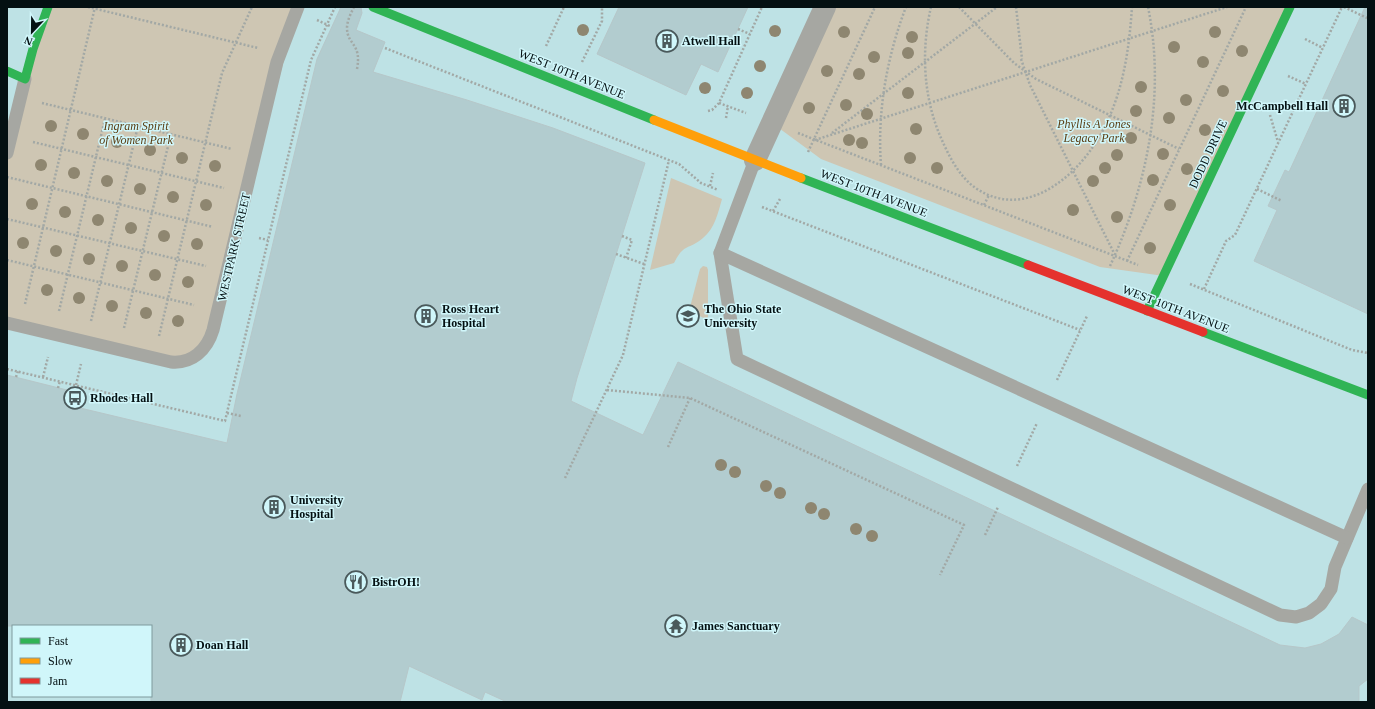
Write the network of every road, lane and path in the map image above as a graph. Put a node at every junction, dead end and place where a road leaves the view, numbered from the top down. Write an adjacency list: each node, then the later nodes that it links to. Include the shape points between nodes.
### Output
1 (48, 7): 44 (street)
2 (88, 7): 24 (path)
3 (252, 7): 32 (path)
4 (298, 7): 36 (lane, WESTPARK STREET)
5 (336, 7): 37 (path)
6 (354, 7): 40 (path, bridge, via 346,27 359,57)
7 (373, 7): 69 (street, WEST 10TH AVENUE)
8 (564, 7): 34 (path)
9 (602, 7): 38 (path, via 602,21)
10 (762, 7): 29 (path)
11 (825, 7): 69 (street)
12 (875, 7): 60 (path)
13 (906, 7): 46 (path, via 896,33)
14 (931, 7): 39 (path, via 925,43)
15 (959, 7): 26 (path)
16 (997, 7): 26 (path)
17 (1016, 7): 42 (path, via 1022,59)
18 (1132, 7): 30 (path)
19 (1148, 7): 28 (path)
20 (1228, 7): 28 (path)
21 (1246, 7): 63 (path)
22 (1290, 7): 106 (street, DODD DRIVE)
23 (1343, 7): 25 (path); 35 (path)
24 (95, 8): 32 (path); 49 (path)
25 (1367, 18)
26 (975, 24): 39 (path); 42 (path, via 1014,63)
27 (738, 29): 29 (path)
28 (1152, 31): 30 (path); 58 (path, via 1155,89)
29 (750, 34): 50 (path, via 719,103)
30 (1130, 38): 42 (path); 52 (path, via 1120,88)
31 (1304, 39): 35 (path)
32 (236, 42): 36 (path); 61 (path, via 222,73)
33 (385, 48): 68 (path)
34 (545, 48)
35 (1323, 48): 45 (path)
36 (280, 53): 37 (path); 66 (lane, WESTPARK STREET)
37 (311, 60): 92 (path)
38 (582, 63)
39 (925, 63): 46 (path); 48 (path)
40 (356, 68)
41 (7, 71): 44 (street)
42 (1026, 71): 48 (path); 52 (path, via 1036,79); 72 (path, via 1030,86)
43 (1287, 75): 45 (path)
44 (25, 79): 47 (lane)
45 (1306, 84): 62 (path)
46 (885, 93): 54 (path); 57 (path)
47 (20, 98): 49 (path); 59 (lane)
48 (930, 103): 54 (path); 79 (path, via 937,129 949,156 976,189)
49 (70, 110): 53 (path); 64 (path)
50 (712, 110)
51 (1269, 112): 62 (path)
52 (1110, 115): 58 (path); 72 (path, via 1089,152)
53 (104, 118): 55 (path); 67 (path)
54 (881, 118): 57 (path); 70 (path)
55 (138, 126): 56 (path); 71 (path)
56 (171, 134): 61 (path); 73 (path)
57 (830, 135): 60 (path)
58 (1151, 135): 63 (path); 97 (path, via 1134,207)
59 (11, 137): 64 (path); 65 (lane)
60 (815, 140): 70 (path)
61 (205, 142): 66 (path); 75 (path)
62 (1278, 143): 77 (path)
63 (1179, 149): 101 (path)
64 (61, 150): 67 (path); 76 (path)
65 (7, 153)
66 (256, 155): 78 (lane, WESTPARK STREET)
67 (95, 158): 71 (path); 80 (path)
68 (669, 160): 81 (path, via 679,164 701,183); 102 (path)
69 (756, 160): 81 (lane); 111 (street, WEST 10TH AVENUE)
70 (880, 165): 84 (path)
71 (128, 166): 73 (path); 83 (path)
72 (1073, 172): 79 (path, via 1053,188 1034,196 1014,200); 97 (path)
73 (162, 173): 75 (path); 85 (path)
74 (7, 178): 76 (path)
75 (196, 181): 78 (path); 87 (path)
76 (52, 188): 80 (path); 88 (path)
77 (1257, 189): 82 (path); 108 (path, via 1235,236 1226,242)
78 (246, 194): 89 (lane, WESTPARK STREET)
79 (989, 195): 84 (path)
80 (86, 196): 83 (path); 90 (path)
81 (740, 198): 95 (lane); 113 (path)
82 (1282, 201)
83 (119, 205): 85 (path); 93 (path)
84 (984, 205): 97 (path)
85 (152, 212): 87 (path); 94 (path)
86 (7, 219): 88 (path)
87 (187, 220): 89 (path); 100 (path)
88 (43, 227): 90 (path); 103 (path)
89 (237, 232): 92 (path); 104 (lane, WESTPARK STREET)
90 (77, 235): 93 (path); 105 (path)
91 (622, 236): 98 (path, via 632,240)
92 (268, 240): 127 (path)
93 (110, 243): 94 (path); 107 (path)
94 (143, 251): 100 (path); 109 (path)
95 (720, 253): 136 (lane); 136 (lane, via 737,359 1258,606 1280,615 1296,617 1309,613 1321,604 1331,589)
96 (616, 254): 98 (path)
97 (1115, 256): 101 (path)
98 (626, 258): 102 (path)
99 (7, 260): 103 (path)
100 (177, 260): 104 (path); 110 (path)
101 (1127, 261): 106 (path)
102 (644, 264): 126 (path, via 623,356)
103 (34, 266): 105 (path); 112 (path)
104 (228, 272): 118 (lane, WESTPARK STREET, via 214,330 204,348 194,358 179,362)
105 (68, 275): 107 (path); 114 (path)
106 (1164, 276): 108 (path); 111 (street, DODD DRIVE)
107 (100, 282): 109 (path); 115 (path)
108 (1204, 289): 117 (path, via 1352,350)
109 (133, 290): 110 (path); 116 (path)
110 (168, 299): 118 (path)
111 (1147, 311): 129 (street, WEST 10TH AVENUE)
112 (13, 324): 114 (lane, WESTPARK STREET)
113 (1080, 330)
114 (54, 334): 115 (lane, WESTPARK STREET); 122 (path)
115 (86, 342): 116 (lane, WESTPARK STREET); 124 (path)
116 (119, 350): 118 (lane, WESTPARK STREET)
117 (1368, 353)
118 (154, 358)
119 (7, 369): 120 (path)
120 (18, 371): 121 (path); 122 (path)
121 (16, 377)
122 (43, 378): 123 (path)
123 (60, 381): 124 (path); 125 (path)
124 (76, 385): 131 (path, via 224,421)
125 (58, 388)
126 (607, 390): 130 (path); 134 (path)
127 (232, 393): 128 (path); 131 (path)
128 (237, 394)
129 (1368, 395)
130 (690, 398): 133 (path); 137 (path, via 964,526)
131 (226, 413): 132 (path)
132 (241, 416)
133 (668, 447)
134 (565, 478)
135 (1368, 489): 136 (lane)
136 (1347, 538)
137 (940, 575)

